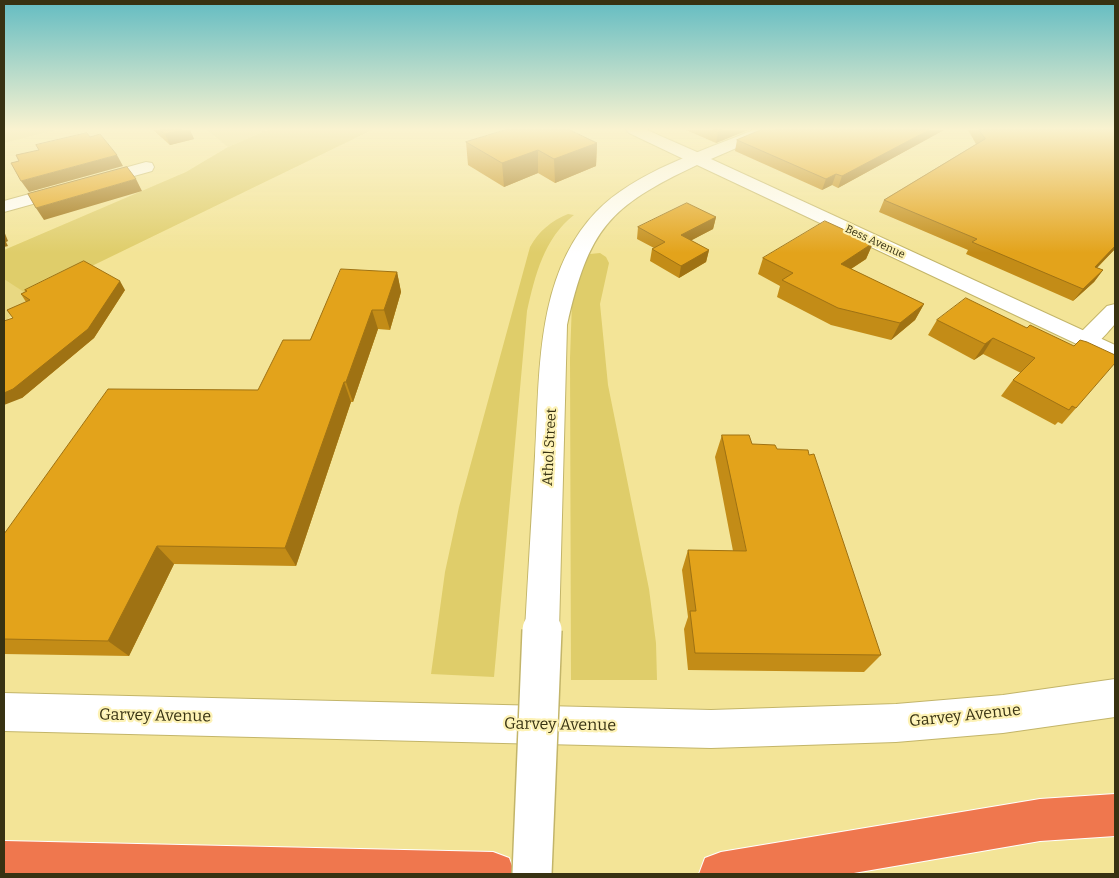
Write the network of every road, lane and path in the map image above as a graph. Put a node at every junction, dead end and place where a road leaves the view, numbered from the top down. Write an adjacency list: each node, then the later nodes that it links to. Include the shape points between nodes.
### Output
1 (132, 171): 4 (street)
2 (675, 171): 13 (street, Athol Street, bridge, via 644,185 604,214 590,231 565,286 555,325)
3 (724, 171): 6 (street, Bess Avenue)
4 (4, 208)
5 (1115, 311): 6 (street)
6 (1086, 340): 7 (street, Bess Avenue)
7 (1115, 354)
8 (1115, 698): 9 (street, Garvey Avenue, via 1003,714 896,723 711,729)
9 (4, 712)
10 (1115, 815): 14 (highway, via 1040,820)
11 (4, 863): 12 (highway)
12 (493, 874)
13 (532, 874)
14 (721, 874)

